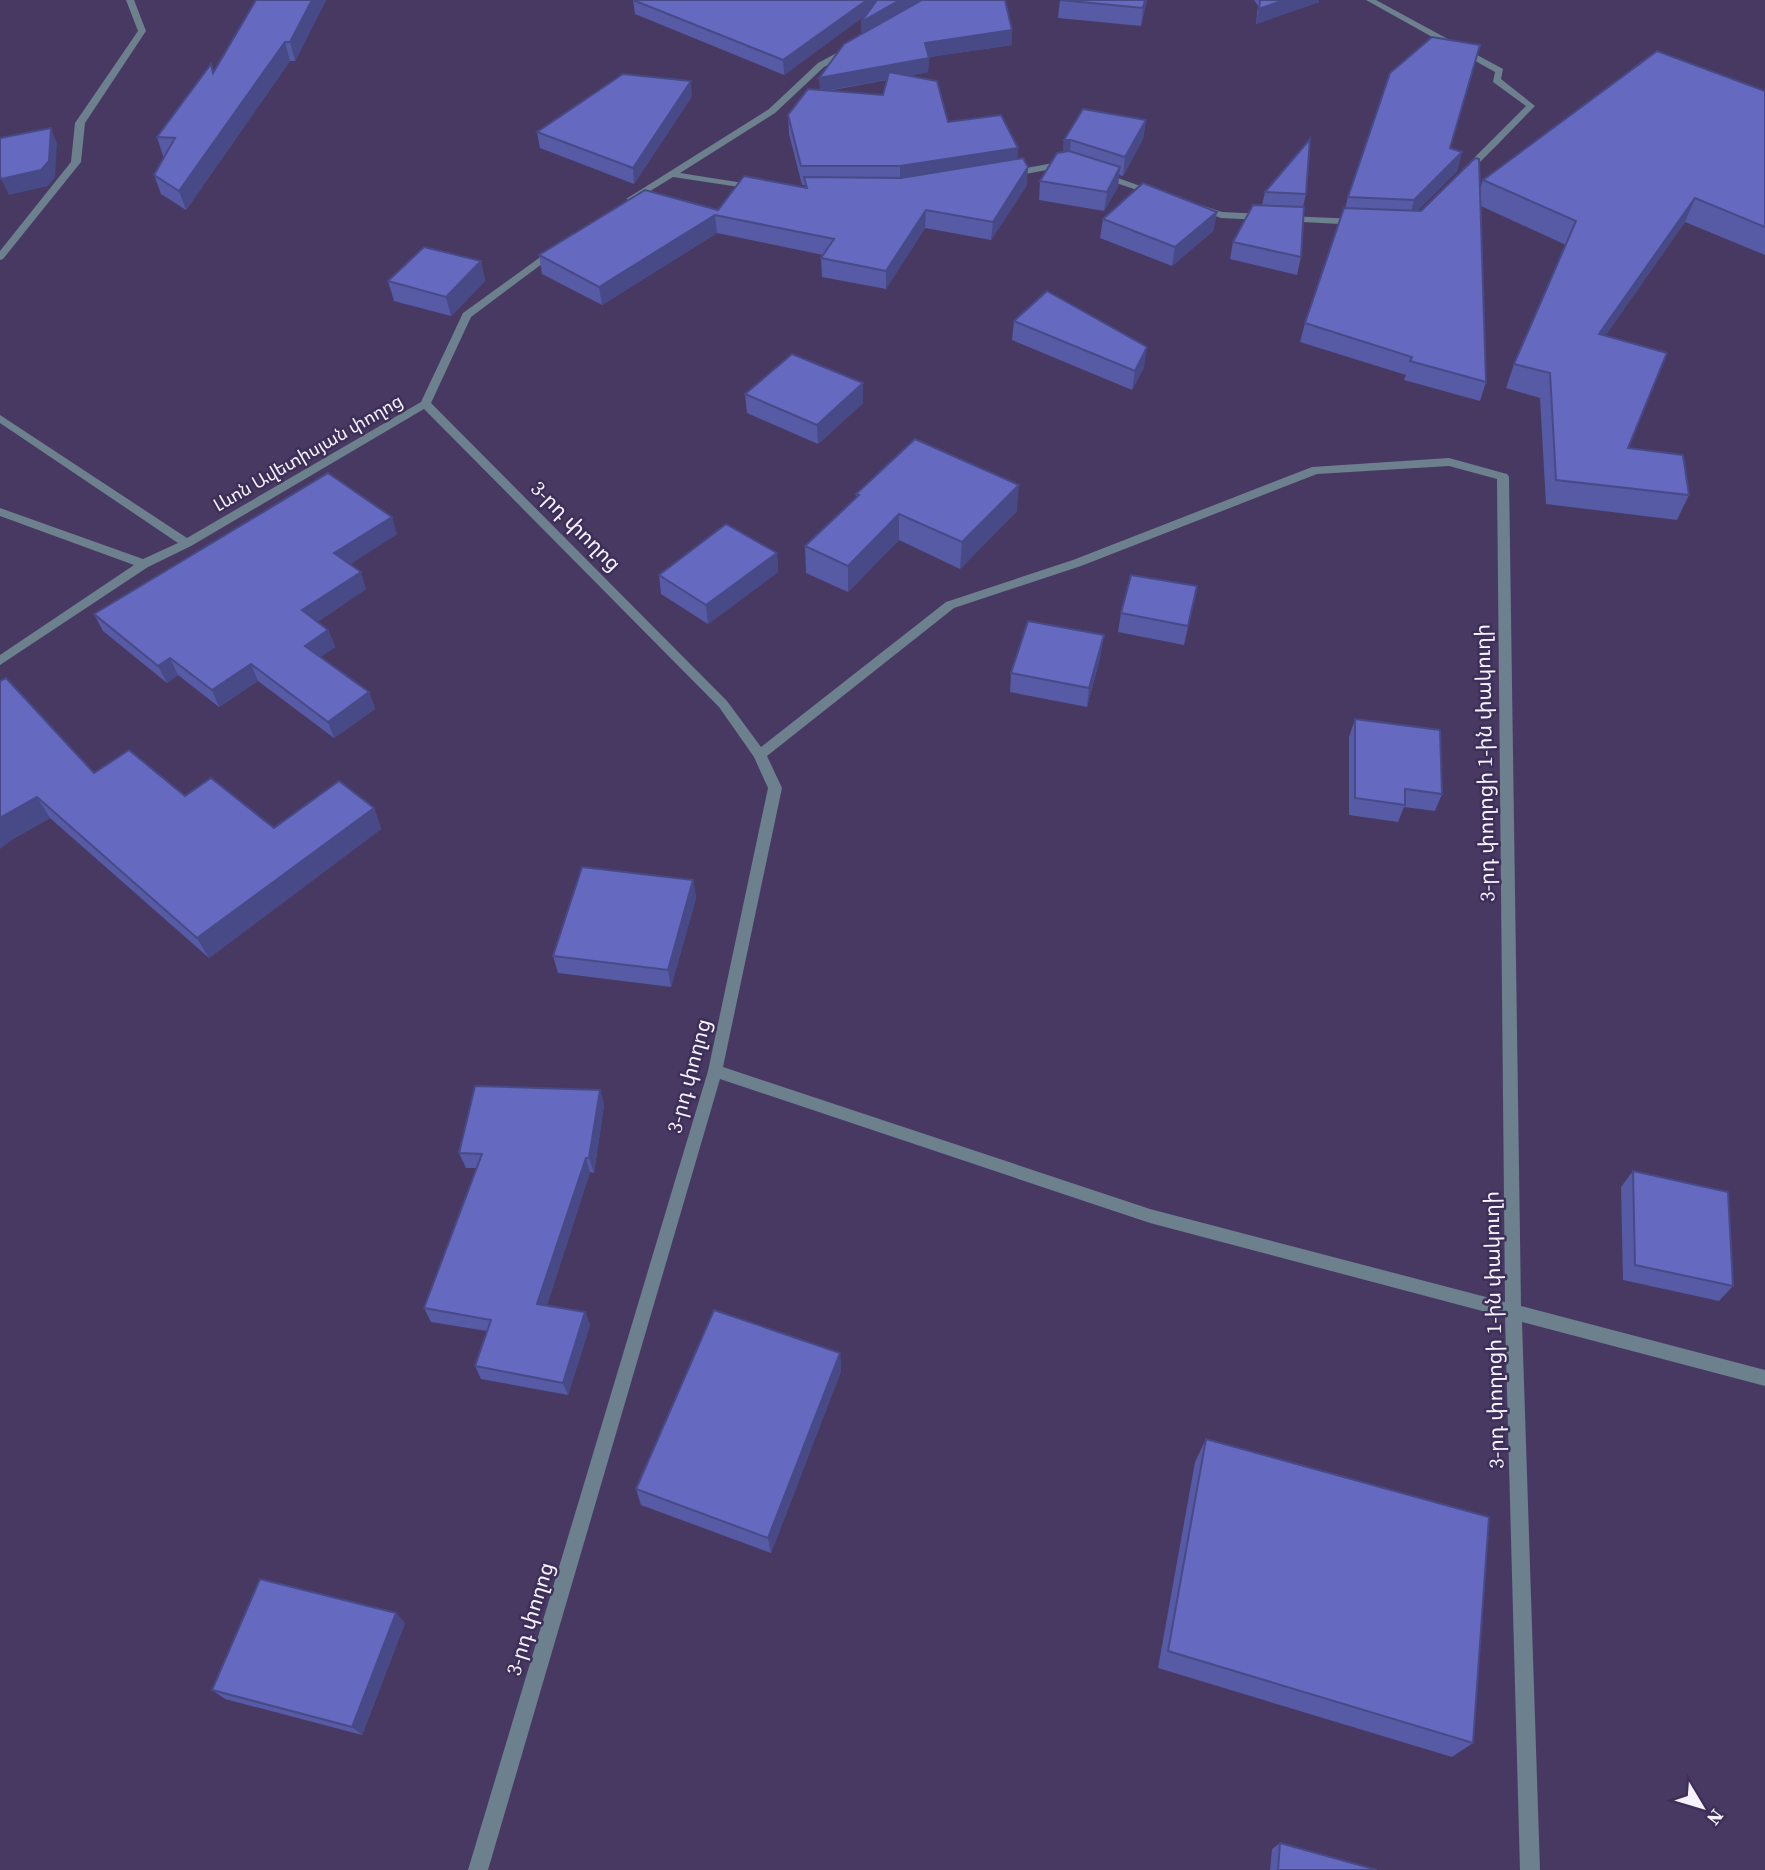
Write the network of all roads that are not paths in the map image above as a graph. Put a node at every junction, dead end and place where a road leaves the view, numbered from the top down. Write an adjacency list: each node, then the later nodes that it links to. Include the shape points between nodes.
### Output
1 (130, 0): 15 (street, via 142,31 80,124 76,162)
2 (1370, 0): 8 (street, via 1500,71 1496,80 1531,106)
3 (856, 46): 6 (street, via 821,65 772,111)
4 (1081, 168): 7 (street, via 1068,164)
5 (1094, 173): 10 (street)
6 (671, 174): 9 (street); 11 (street)
7 (1003, 174)
8 (1457, 180)
9 (765, 190)
10 (1170, 198)
11 (620, 206)
12 (1196, 207): 13 (street, via 1221,215)
13 (1371, 223)
14 (566, 242): 16 (street, Լևոն Ավետիսյան փողոց, via 467,314)
15 (0, 257)
16 (425, 404): 19 (street, Լևոն Ավետիսյան փողոց); 22 (street, 3-րդ փողոց, via 723,704)
17 (0, 418): 19 (street)
18 (0, 512): 20 (street)
19 (187, 543): 20 (street, Լևոն Ավետիսյան փողոց)
20 (144, 564): 21 (street, Լևոն Ավետիսյան փողոց)
21 (0, 662)
22 (760, 755): 23 (street, 3-րդ փողոց, via 775,788); 24 (street, 3-րդ փողոցի 1-ին փակուղի, via 950,605 1077,563 1316,470 1449,462 1503,477)
23 (715, 1071): 24 (street, via 1150,1216); 26 (street, 3-րդ փողոց)
24 (1513, 1311): 25 (street); 27 (street, 3-րդ փողոցի 1-ին փակուղի)
25 (1765, 1378)
26 (478, 1870)
27 (1530, 1870)

